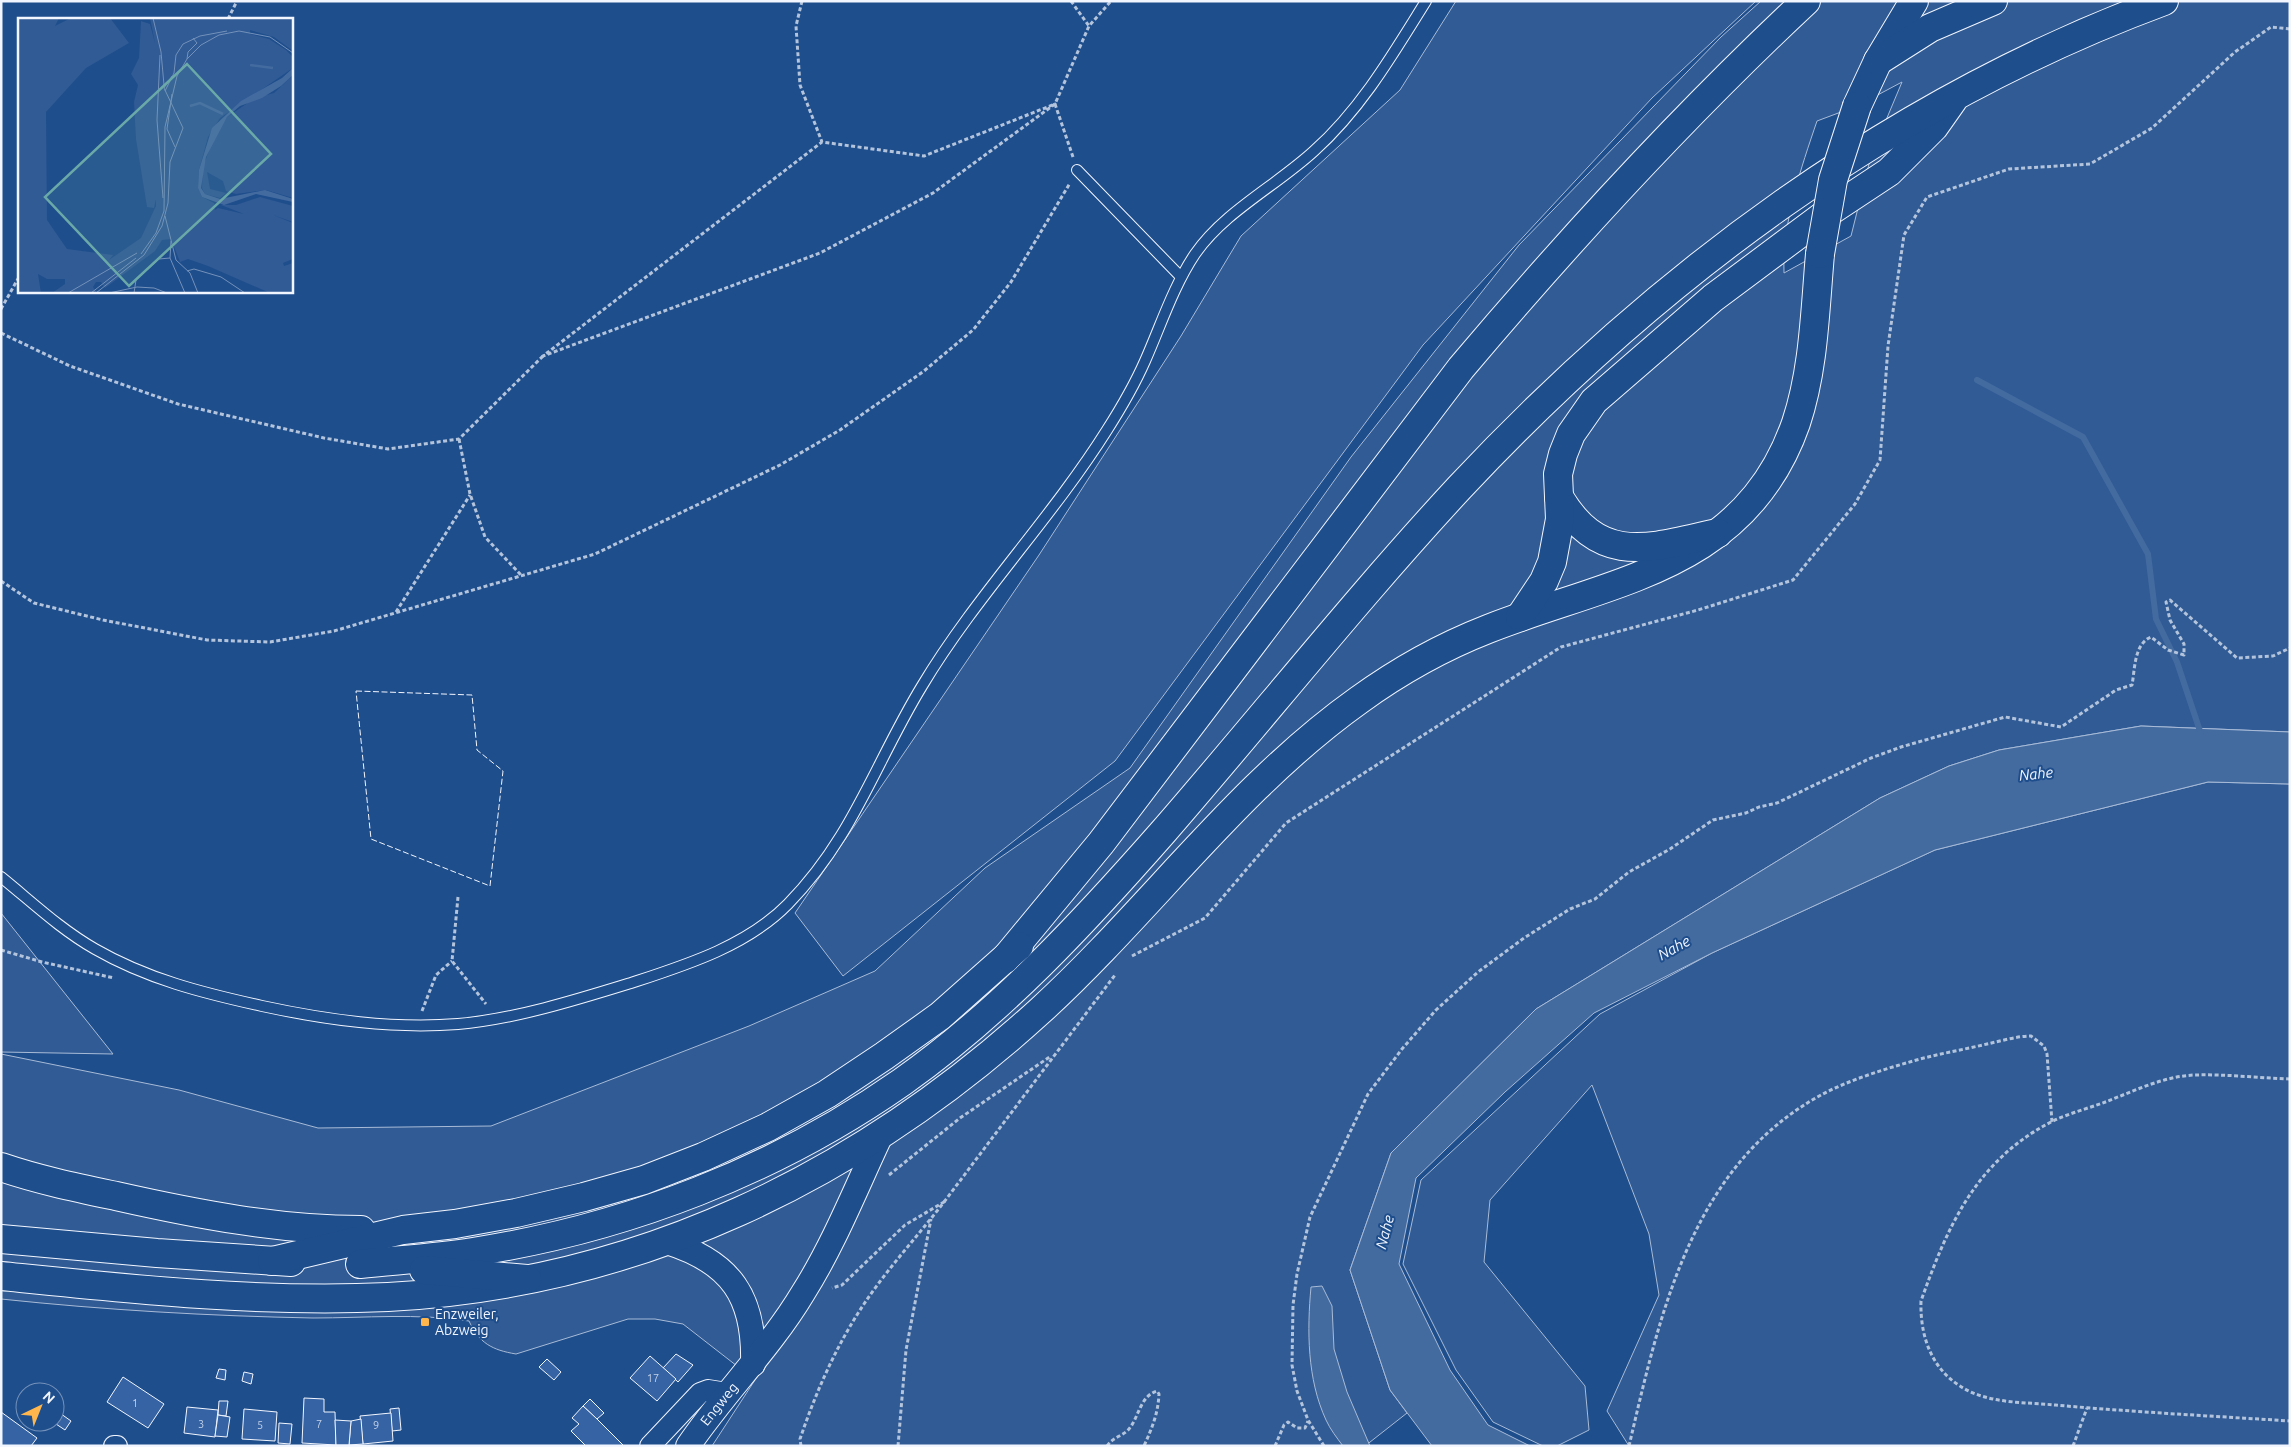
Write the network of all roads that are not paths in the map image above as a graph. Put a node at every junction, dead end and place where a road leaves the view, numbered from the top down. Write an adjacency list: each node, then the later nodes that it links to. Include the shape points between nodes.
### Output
1 (1426, 1): 9 (lane, via 1364,97 1339,126 1312,154 1216,229)
2 (1806, 1): 15 (main road, via 1643,161 1514,305 1462,368 1107,835)
3 (1914, 1): 6 (main road)
4 (1993, 1): 6 (main road, via 1930,28)
5 (2164, 1): 7 (main road, via 2043,50)
6 (1878, 62): 11 (main road, bridge, via 1857,106 1832,180 1820,254 1810,368 1795,426 1782,455 1757,494)
7 (1959, 92): 10 (main road, via 1934,127 1889,172 1827,213 1713,298 1594,402 1571,434 1563,454 1558,474); 13 (main road, via 1815,180 1715,255 1590,360 1522,424 1383,571)
8 (1077, 170): 9 (lane)
9 (1181, 276): 14 (lane, via 1131,392 1103,437 926,678 838,844 785,907 752,933 712,953 566,1004 462,1024 375,1024 224,998 135,970 72,935)
10 (1559, 497): 11 (main road, via 1579,524 1615,545 1644,549); 12 (main road, via 1560,519 1552,562 1540,588)
11 (1718, 534): 12 (main road, via 1684,556 1652,571 1608,589)
12 (1520, 617): 16 (main road, via 1452,644 1358,700 1329,723 1242,802 1045,1006 966,1074)
13 (1226, 760): 15 (main road); 22 (main road, via 1076,929 1012,991 958,1039 902,1081 840,1121 778,1156 722,1181 666,1204 596,1226 474,1252)
14 (1, 877)
15 (1005, 959): 18 (main road, via 940,1016 827,1094 768,1127 711,1153 644,1180 584,1198 455,1224)
16 (881, 1135): 20 (main road, via 777,1195); 25 (street, Engweg, via 804,1292)
17 (3, 1170): 18 (main road, via 181,1211 342,1230)
18 (403, 1230): 21 (main road)
19 (1, 1239): 21 (main road)
20 (667, 1242): 24 (main road, via 592,1265); 25 (street, via 693,1250 716,1265 735,1286 748,1310 754,1337)
21 (272, 1261): 22 (main road)
22 (360, 1264): 24 (main road)
23 (1, 1276): 24 (main road, via 174,1294 295,1298 452,1292)
24 (527, 1279)
25 (753, 1364): 26 (street, Engweg)
26 (726, 1393): 27 (street, via 708,1390 700,1393); 28 (street, Engweg)
27 (650, 1446)
28 (688, 1446)

